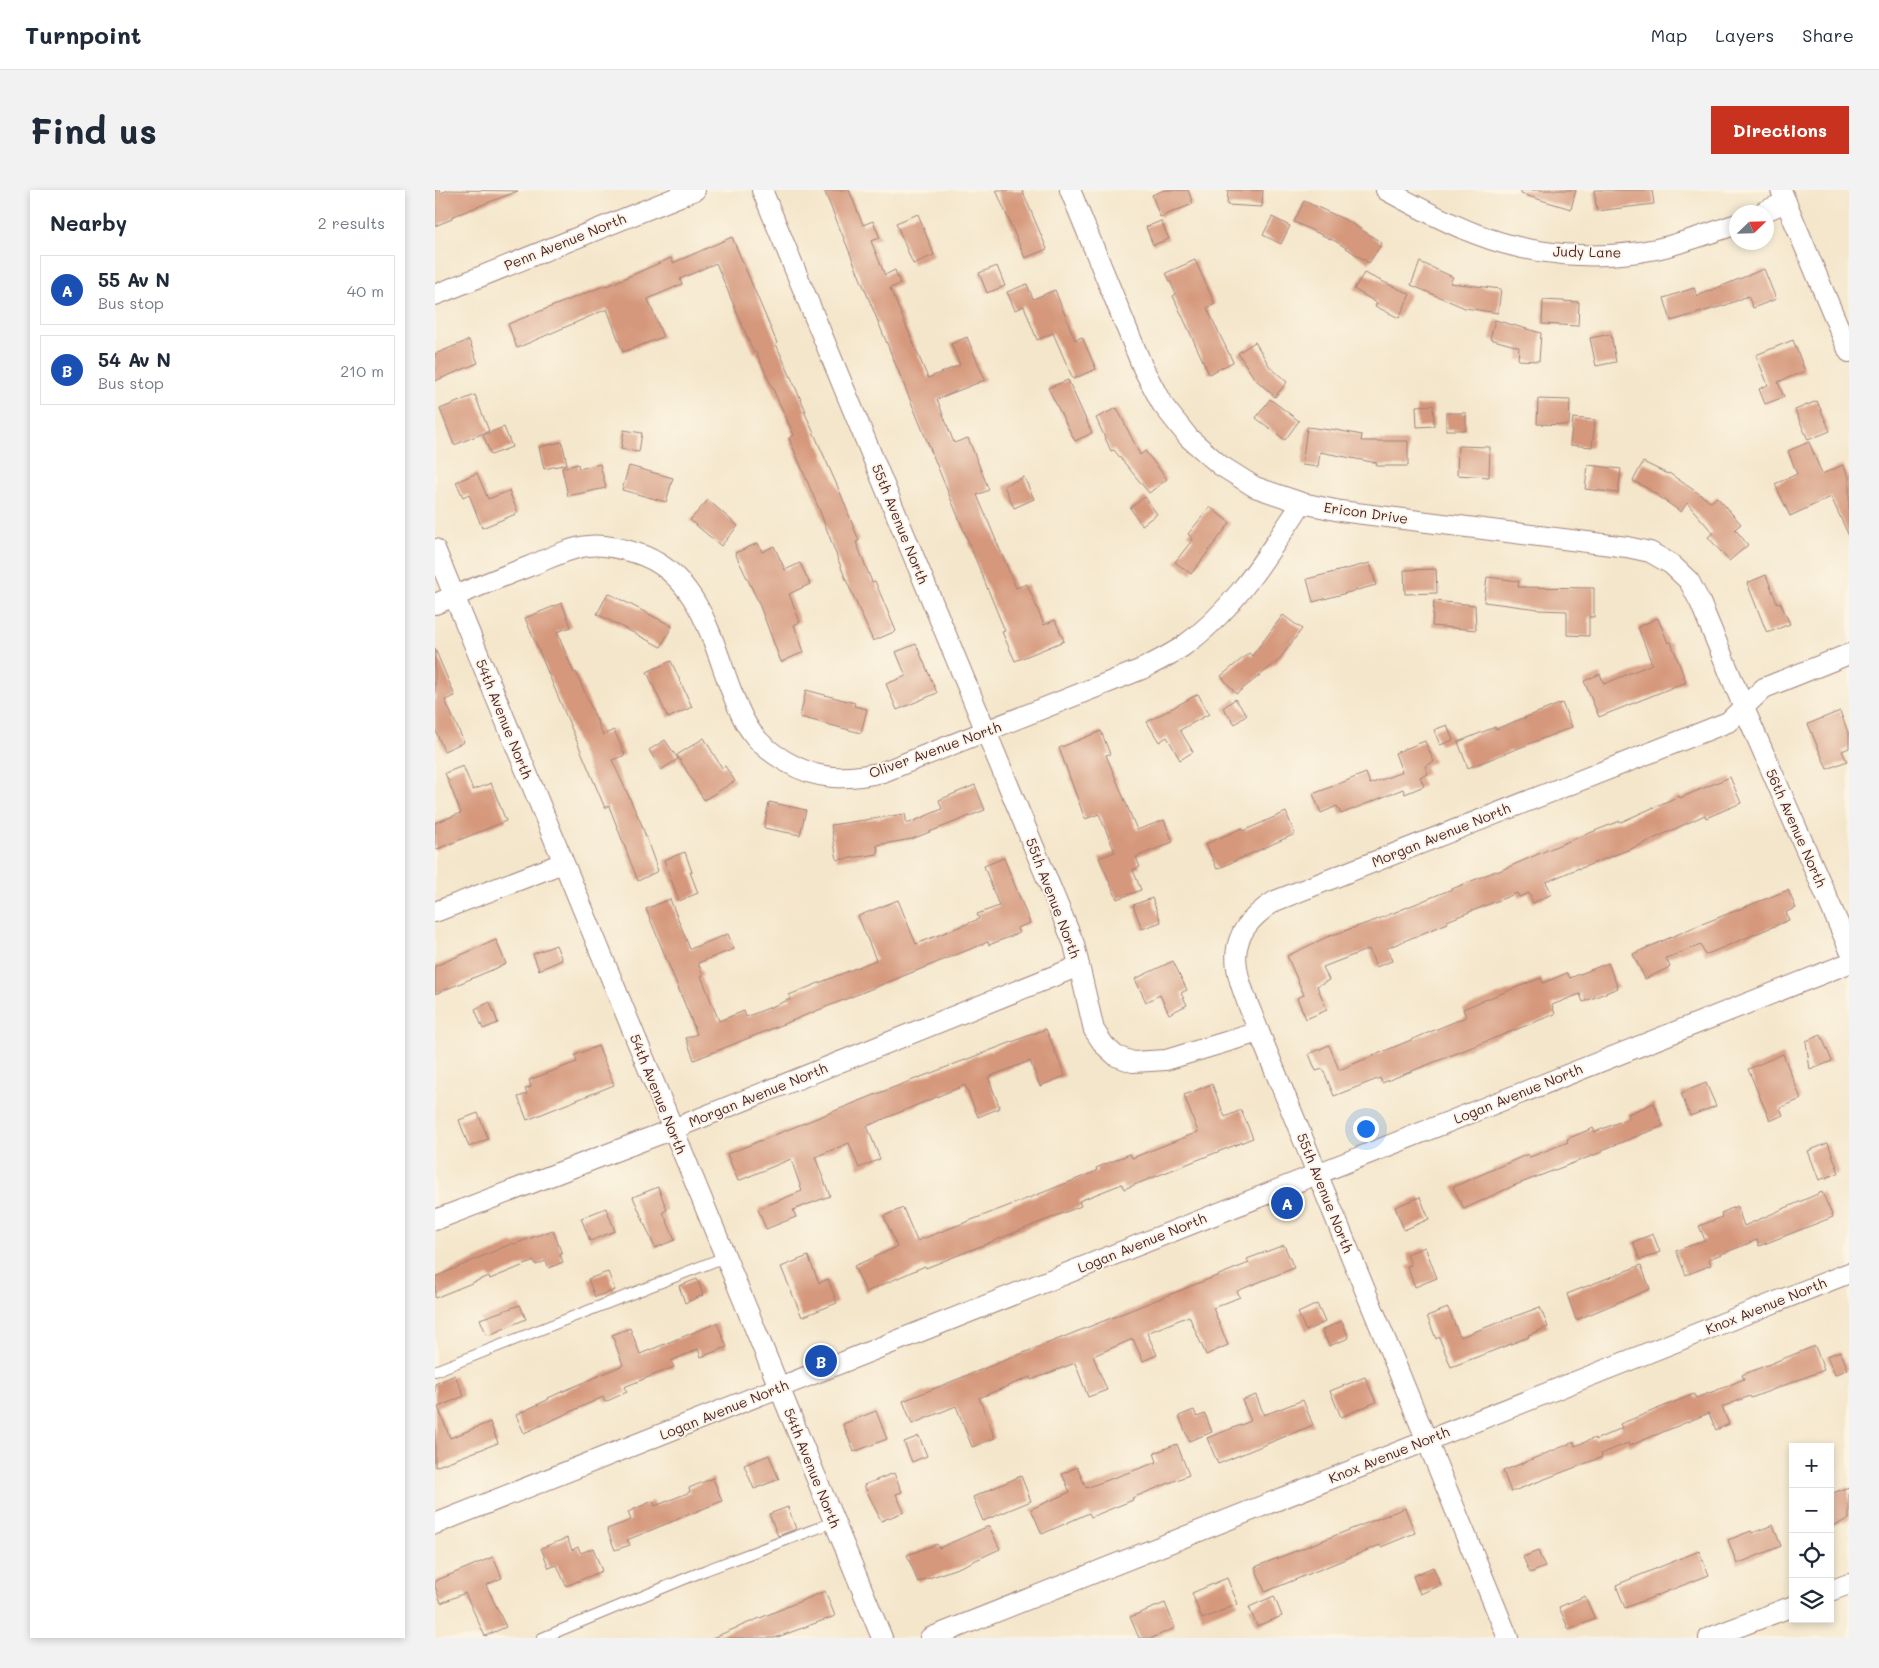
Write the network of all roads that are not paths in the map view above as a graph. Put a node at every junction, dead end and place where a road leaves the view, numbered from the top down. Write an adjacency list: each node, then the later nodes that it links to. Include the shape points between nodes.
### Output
1 (695, 190): 8 (street, Penn Avenue North)
2 (762, 190): 16 (street, 55th Avenue North)
3 (1070, 190): 10 (street, Ericon Drive, via 1143,368 1162,404 1189,438 1220,465 1255,487)
4 (1386, 190): 7 (street, Judy Lane, via 1476,234 1518,247 1559,254 1612,254 1655,249)
5 (1783, 196): 6 (street); 9 (street)
6 (1772, 205)
7 (1729, 227)
8 (435, 295)
9 (1849, 352)
10 (1302, 503): 15 (street, Ericon Drive, via 1340,511 1650,552 1671,564 1689,581); 16 (street, Oliver Avenue North, via 1247,582 1217,617 1183,646 1142,669)
11 (435, 549): 12 (street, 54th Avenue North)
12 (454, 596): 13 (street, Oliver Avenue North); 16 (street, Oliver Avenue North, via 561,554 588,546 617,546 644,555 668,569 689,590 703,616 738,709 753,734 773,754 798,769 826,777 855,778 883,772); 17 (street, 54th Avenue North)
13 (435, 604)
14 (1849, 654): 15 (street, Morgan Avenue North, via 1764,688)
15 (1744, 708): 19 (street, 56th Avenue North); 22 (street, Morgan Avenue North, via 1728,722 1275,901 1257,912 1244,927 1236,946 1243,988)
16 (986, 731): 21 (street, 55th Avenue North, via 1074,944)
17 (563, 863): 18 (street); 23 (street, 54th Avenue North)
18 (435, 912)
19 (1849, 948)
20 (1849, 963): 24 (street, Logan Avenue North)
21 (1079, 966): 22 (street, 55th Avenue North, via 1094,1030 1116,1056 1133,1062 1166,1060); 23 (street, Morgan Avenue North)
22 (1259, 1032): 24 (street, 55th Avenue North)
23 (673, 1129): 25 (street, Morgan Avenue North); 26 (street, 54th Avenue North)
24 (1317, 1174): 29 (street, Logan Avenue North); 30 (street, 55th Avenue North)
25 (435, 1220)
26 (725, 1257): 28 (lane); 29 (street, 54th Avenue North)
27 (1849, 1273): 30 (street, Knox Avenue North)
28 (435, 1371)
29 (779, 1388): 31 (street, 54th Avenue North); 32 (street, Logan Avenue North)
30 (1427, 1440): 38 (street, Knox Avenue North); 39 (street, 55th Avenue North)
31 (834, 1522): 36 (lane, via 706,1570); 37 (street, 54th Avenue North)
32 (435, 1524)
33 (1849, 1584): 34 (street)
34 (1834, 1590)
35 (1789, 1608): 40 (street)
36 (542, 1638)
37 (882, 1638)
38 (930, 1638)
39 (1509, 1638)
40 (1709, 1638)

